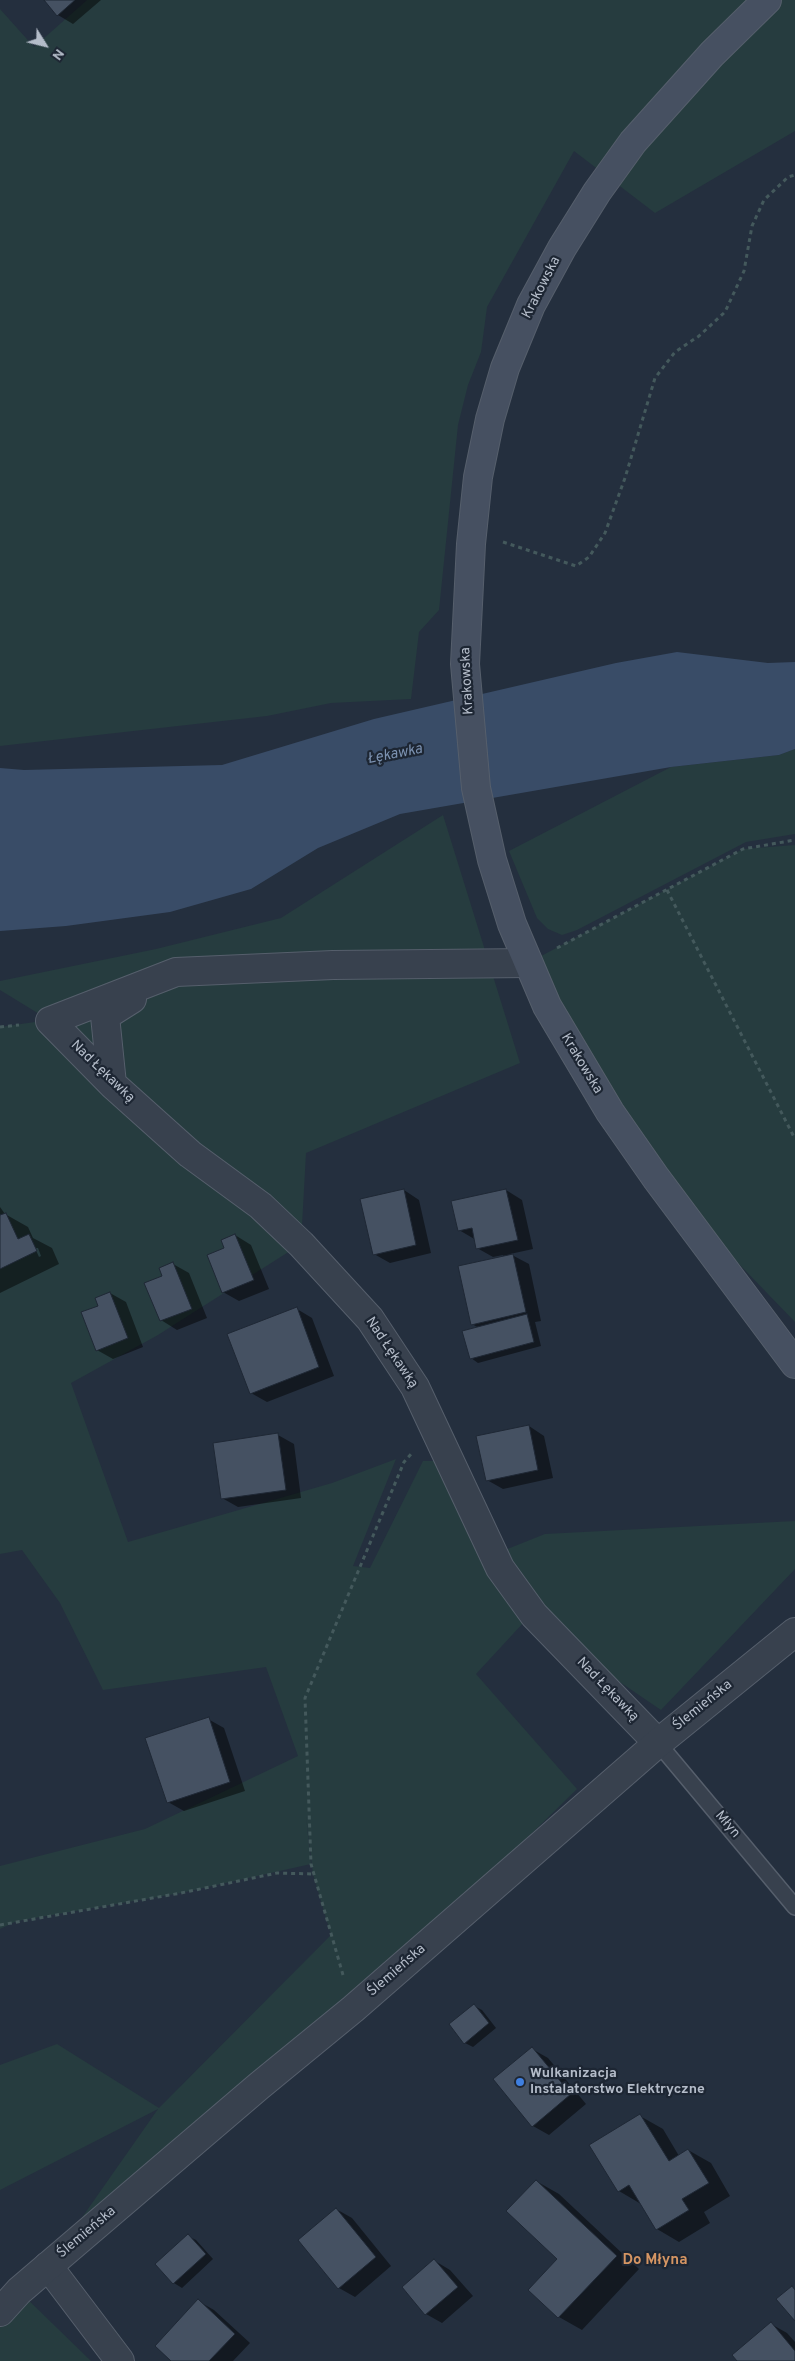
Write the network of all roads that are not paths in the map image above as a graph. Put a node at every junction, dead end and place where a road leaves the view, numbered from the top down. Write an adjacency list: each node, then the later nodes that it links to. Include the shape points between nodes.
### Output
1 (767, 0): 2 (main road, Krakowska, via 712,54 633,142 597,192 532,305 504,368 490,419 478,477 471,544 465,664 476,788 492,860)
2 (528, 963): 3 (street, via 333,965); 5 (main road, Krakowska, via 556,1021 610,1112)
3 (176, 972): 4 (street, via 104,1016); 4 (street, Nad Łękawką, via 50,1021)
4 (112, 1084): 7 (street, Nad Łękawką, via 190,1154 261,1206 370,1319 415,1387 500,1568 534,1614)
5 (795, 1364)
6 (795, 1632): 7 (street, Ślemieńska)
7 (658, 1743): 8 (lane, Młyn); 9 (street, Ślemieńska, via 353,2009)
8 (795, 1907)
9 (48, 2266): 10 (street, Ślemieńska); 11 (street)
10 (0, 2312)
11 (120, 2361)

